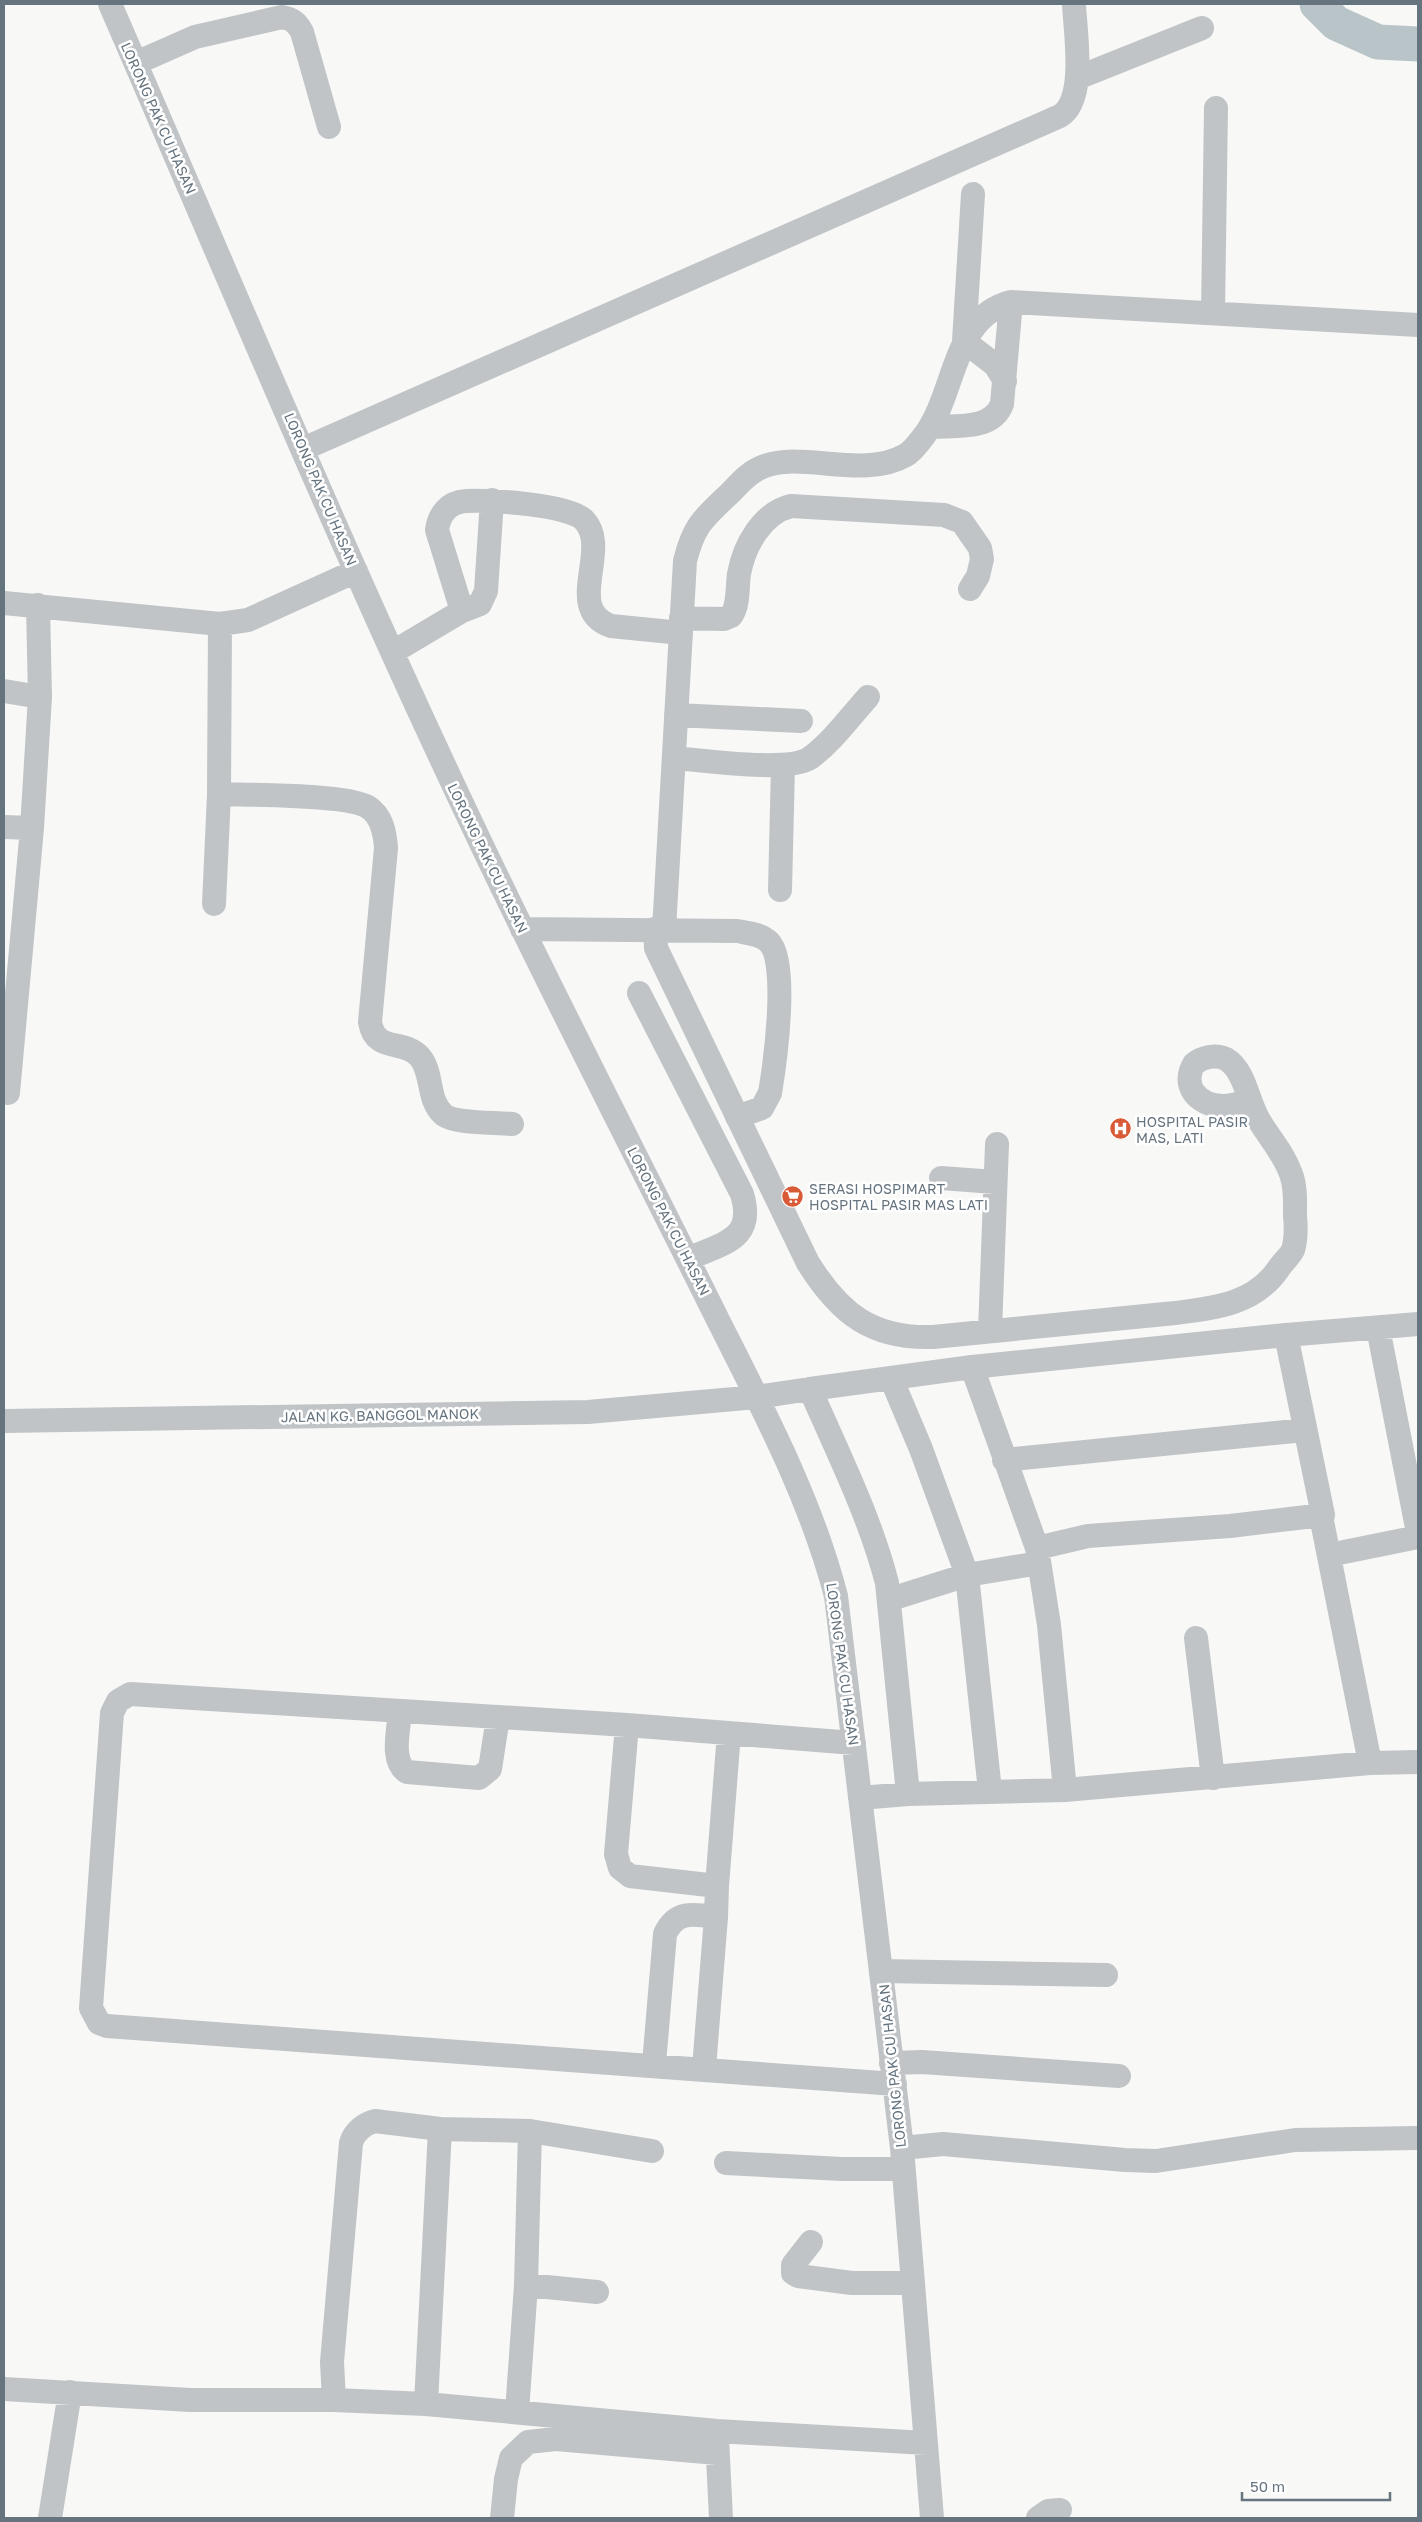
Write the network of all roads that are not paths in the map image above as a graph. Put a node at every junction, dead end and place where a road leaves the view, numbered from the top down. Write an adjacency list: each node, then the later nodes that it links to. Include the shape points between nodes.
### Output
1 (110, 4): 4 (street, LORONG PAK CU HASAN)
2 (1074, 4): 5 (street)
3 (1202, 28): 5 (street)
4 (136, 63): 7 (street, via 195,37 282,17 290,18 298,23 302,32); 15 (street, LORONG PAK CU HASAN)
5 (1077, 78): 15 (street, via 1070,107 1060,116)
6 (1216, 108): 10 (street)
7 (329, 126)
8 (973, 194): 12 (street)
9 (1011, 302): 10 (street); 12 (street, via 985,315); 13 (street)
10 (1213, 313): 11 (street)
11 (1418, 325)
12 (964, 341): 13 (street, via 995,365); 14 (street)
13 (1004, 381): 14 (street, via 1002,404 992,420)
14 (931, 427): 23 (street, via 909,454 883,463 867,466 788,462 759,468 748,474 702,520 694,533 685,561)
15 (303, 449): 17 (street, LORONG PAK CU HASAN)
16 (492, 500): 21 (street, via 486,591 480,604); 21 (street, via 459,502 448,507 438,520 437,530); 23 (street, via 554,509 579,516 589,527 593,541 589,599 592,612 598,618 611,626)
17 (356, 571): 22 (street, via 248,620); 24 (street, LORONG PAK CU HASAN)
18 (970, 589): 23 (street, via 978,576 982,559 980,548 962,522 944,515 791,506 771,514 750,544 739,573 731,616)
19 (4, 603): 20 (street)
20 (38, 605): 22 (street); 26 (street)
21 (462, 611): 24 (street)
22 (220, 624): 32 (street)
23 (681, 626): 28 (street)
24 (393, 652): 37 (street, LORONG PAK CU HASAN)
25 (4, 692): 26 (street)
26 (40, 697): 34 (street)
27 (868, 697): 31 (street, via 809,758)
28 (676, 715): 29 (street); 30 (street)
29 (801, 721)
30 (674, 758): 31 (street); 38 (street)
31 (783, 766): 35 (street)
32 (219, 794): 36 (street); 43 (street, via 356,802 376,814 385,834 386,848 370,1022 373,1034 382,1042 419,1056 426,1065 433,1098 444,1115)
33 (4, 827): 34 (street)
34 (32, 828): 40 (street)
35 (780, 890)
36 (214, 904)
37 (522, 929): 38 (street); 47 (street, LORONG PAK CU HASAN)
38 (659, 929): 42 (street, via 656,948); 42 (street, via 752,933 769,942 775,952 781,976 770,1092 762,1108)
39 (639, 993): 47 (street, via 742,1194 746,1210 746,1220 740,1233)
40 (8, 1093)
41 (1249, 1100): 50 (street, via 1280,1149 1292,1176 1295,1201 1292,1250 1270,1282 1254,1294 1211,1308)
42 (736, 1117): 50 (street, via 804,1256 838,1304 872,1328 900,1336 933,1337)
43 (512, 1124)
44 (997, 1144): 46 (street)
45 (941, 1178): 46 (street)
46 (995, 1182): 50 (street)
47 (688, 1259): 55 (street, LORONG PAK CU HASAN)
48 (1418, 1324): 49 (street, JALAN KG. BANGGOL MANOK)
49 (1378, 1328): 51 (street, JALAN KG. BANGGOL MANOK); 60 (street)
50 (990, 1331)
51 (1286, 1335): 52 (street, JALAN KG. BANGGOL MANOK); 57 (street)
52 (972, 1367): 53 (street, JALAN KG. BANGGOL MANOK); 58 (street)
53 (891, 1378): 54 (street, JALAN KG. BANGGOL MANOK); 64 (street)
54 (810, 1389): 55 (street, JALAN KG. BANGGOL MANOK); 65 (street, via 881,1560)
55 (757, 1397): 56 (street, JALAN KG. BANGGOL MANOK, via 588,1412); 71 (street, LORONG PAK CU HASAN, via 805,1499 823,1547 836,1596)
56 (4, 1420)
57 (1306, 1430): 58 (street); 59 (street)
58 (1004, 1460): 62 (street)
59 (1321, 1516): 62 (street, via 1088,1536 1060,1541); 63 (street)
60 (1418, 1532)
61 (1418, 1538): 63 (street)
62 (1038, 1555): 64 (street); 75 (street, via 1049,1625)
63 (1328, 1555): 73 (street)
64 (967, 1574): 65 (street); 76 (street)
65 (890, 1599): 77 (street)
66 (1196, 1638): 74 (street)
67 (400, 1711): 68 (street); 68 (street, via 397,1760 400,1768 407,1772 479,1778 490,1769); 83 (street, via 137,1694 124,1696 118,1701 112,1713 90,1997 99,2023)
68 (498, 1717): 69 (street)
69 (627, 1725): 70 (street); 79 (street, via 616,1854 620,1868 630,1876)
70 (729, 1733): 71 (street); 79 (street)
71 (854, 1743): 78 (street, LORONG PAK CU HASAN)
72 (1418, 1762): 73 (street)
73 (1370, 1763): 74 (street)
74 (1213, 1778): 75 (street)
75 (1064, 1790): 76 (street)
76 (990, 1792): 77 (street)
77 (908, 1794): 78 (street)
78 (860, 1798): 81 (street, LORONG PAK CU HASAN)
79 (718, 1886): 80 (street)
80 (716, 1917): 83 (street, via 683,1915 665,1934); 84 (street)
81 (882, 1971): 82 (street); 85 (street, LORONG PAK CU HASAN)
82 (1106, 1975)
83 (654, 2064): 84 (street)
84 (704, 2068): 85 (street)
85 (893, 2073): 86 (street, via 922,2062); 91 (street, LORONG PAK CU HASAN)
86 (1118, 2076)
87 (440, 2129): 88 (street); 99 (street, via 375,2121 367,2123 353,2138 332,2362); 100 (street)
88 (530, 2132): 90 (street); 95 (street)
89 (1418, 2138): 91 (street, via 1295,2140 1156,2160 942,2144)
90 (652, 2151)
91 (903, 2158): 92 (street, via 842,2169); 94 (street, LORONG PAK CU HASAN)
92 (726, 2163)
93 (811, 2242): 94 (street, via 794,2265 793,2273 798,2276 852,2283)
94 (912, 2284): 104 (street, LORONG PAK CU HASAN)
95 (526, 2285): 96 (street); 101 (street)
96 (598, 2292)
97 (4, 2389): 98 (street)
98 (70, 2392): 99 (street, via 190,2400); 105 (street)
99 (334, 2400): 100 (street)
100 (426, 2404): 101 (street)
101 (517, 2412): 102 (street)
102 (556, 2428): 103 (street); 106 (street, via 528,2442 512,2458)
103 (717, 2442): 104 (street); 107 (street)
104 (926, 2443): 108 (street, LORONG PAK CU HASAN)
105 (50, 2518)
106 (502, 2518)
107 (721, 2518)
108 (932, 2518)

